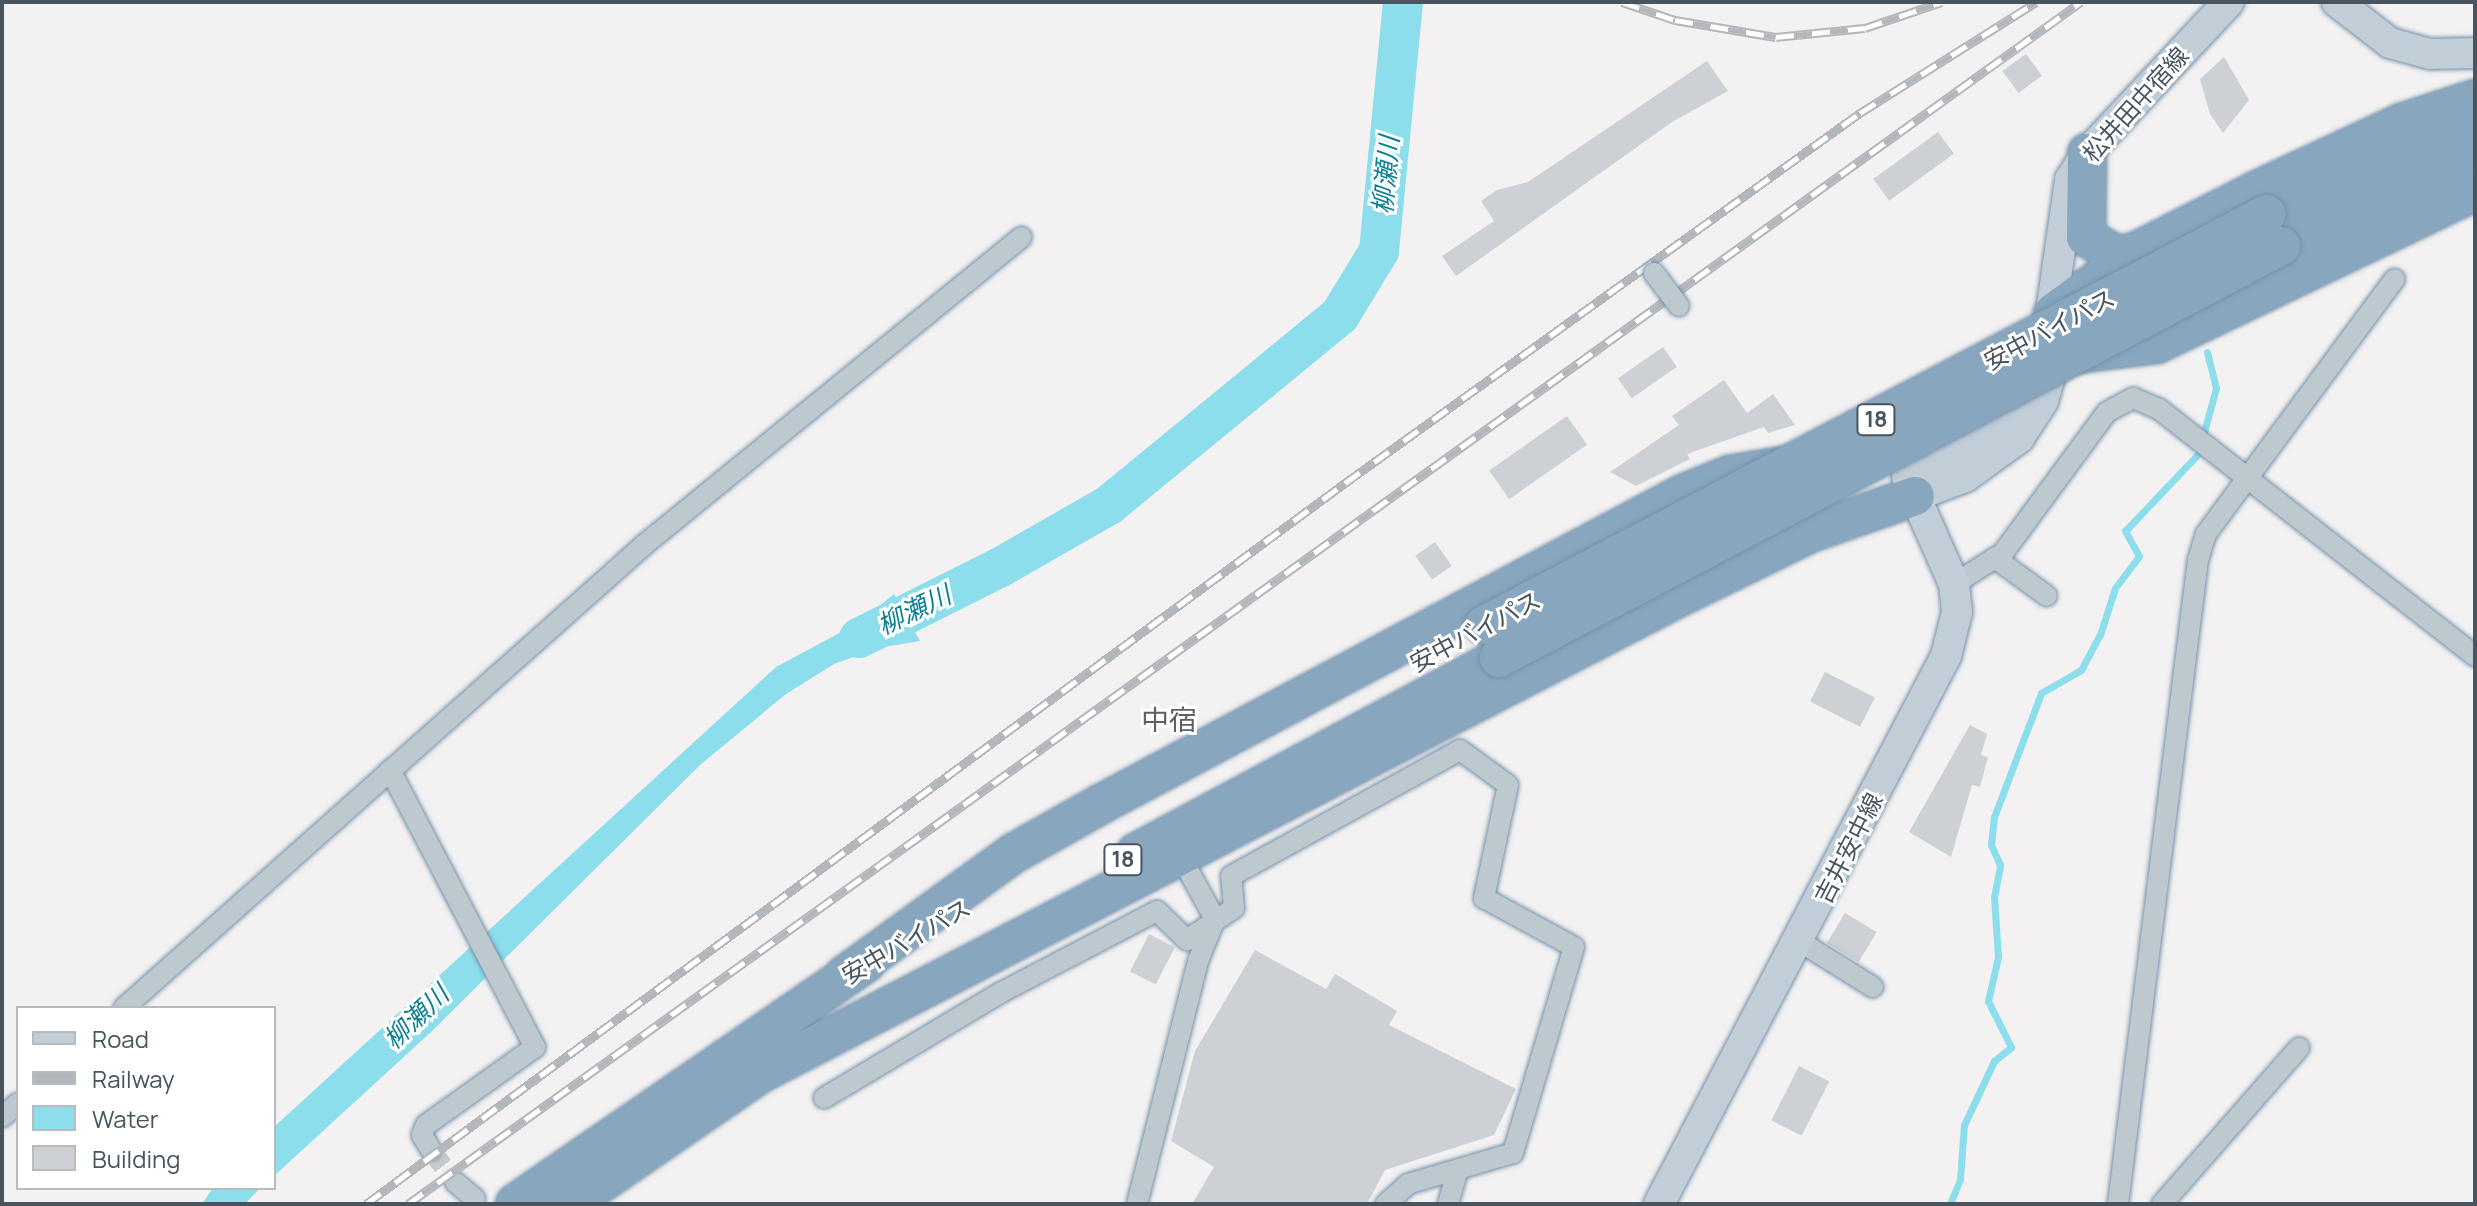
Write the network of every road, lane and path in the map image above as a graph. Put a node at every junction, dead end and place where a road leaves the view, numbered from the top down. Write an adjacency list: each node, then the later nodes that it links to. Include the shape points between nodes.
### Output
1 (2229, 2): 6 (main road, 松井田中宿線)
2 (2337, 2): 3 (main road, via 2370,30 2416,52)
3 (2475, 53)
4 (2475, 99): 11 (highway, via 2402,123)
5 (2475, 128): 9 (highway, 安中バイパス / 18)
6 (2087, 153): 11 (highway, via 2086,237 2118,256); 15 (main road, 松井田中宿線, via 2070,180 2063,212)
7 (2475, 159): 9 (highway, 安中バイパス / 18)
8 (2475, 191): 16 (highway, via 2156,344)
9 (2274, 230): 25 (highway, 安中バイパス / 18, bridge)
10 (1021, 237): 27 (street, via 644,545)
11 (2136, 252): 15 (highway)
12 (1654, 273): 14 (street, bridge)
13 (2395, 279): 18 (street)
14 (1679, 306)
15 (2053, 313): 16 (main road, 松井田中宿線); 19 (main road, 松井田中宿線, via 2032,379 2007,415)
16 (2056, 355): 19 (main road, 松井田中宿線, via 2043,401 2019,438 1965,477)
17 (1891, 397): 19 (main road, 吉井安中線)
18 (2243, 478): 21 (street, via 2149,402 2125,398 2107,412); 26 (street); 47 (street, via 2206,534 2198,560)
19 (1912, 488): 20 (highway, via 1760,467 1683,494); 22 (main road, 吉井安中線); 24 (highway)
20 (1629, 523): 24 (highway); 31 (highway, via 1014,853)
21 (1995, 558): 22 (street); 23 (street)
22 (1954, 584): 30 (main road, 吉井安中線, via 1955,623 1938,678)
23 (2047, 596)
24 (1675, 599): 28 (highway)
25 (1492, 642): 31 (highway, 安中バイパス / 18, via 946,915); 35 (highway, 安中バイパス / 18, via 963,946)
26 (2475, 656)
27 (390, 770): 33 (street); 37 (street, via 535,1047 426,1125 422,1135)
28 (1182, 859): 29 (street); 35 (highway)
29 (1215, 919): 36 (street, via 1187,940 1157,911 1000,993); 38 (street, via 1234,908 1231,876 1460,750 1508,785 1484,898 1574,947 1513,1153); 43 (street, via 1198,961)
30 (1799, 941): 32 (street); 46 (main road, 吉井安中線)
31 (844, 976): 41 (highway, 安中バイパス / 18)
32 (1873, 987)
33 (126, 1006)
34 (2299, 1048): 48 (street)
35 (755, 1076): 42 (highway, 安中バイパス / 18)
36 (824, 1098)
37 (431, 1150)
38 (1457, 1173): 44 (street, via 1408,1184); 45 (street)
39 (455, 1182): 40 (street)
40 (475, 1199)
41 (515, 1204)
42 (570, 1204)
43 (1137, 1204)
44 (1386, 1204)
45 (1448, 1204)
46 (1659, 1204)
47 (2118, 1204)
48 (2162, 1204)

